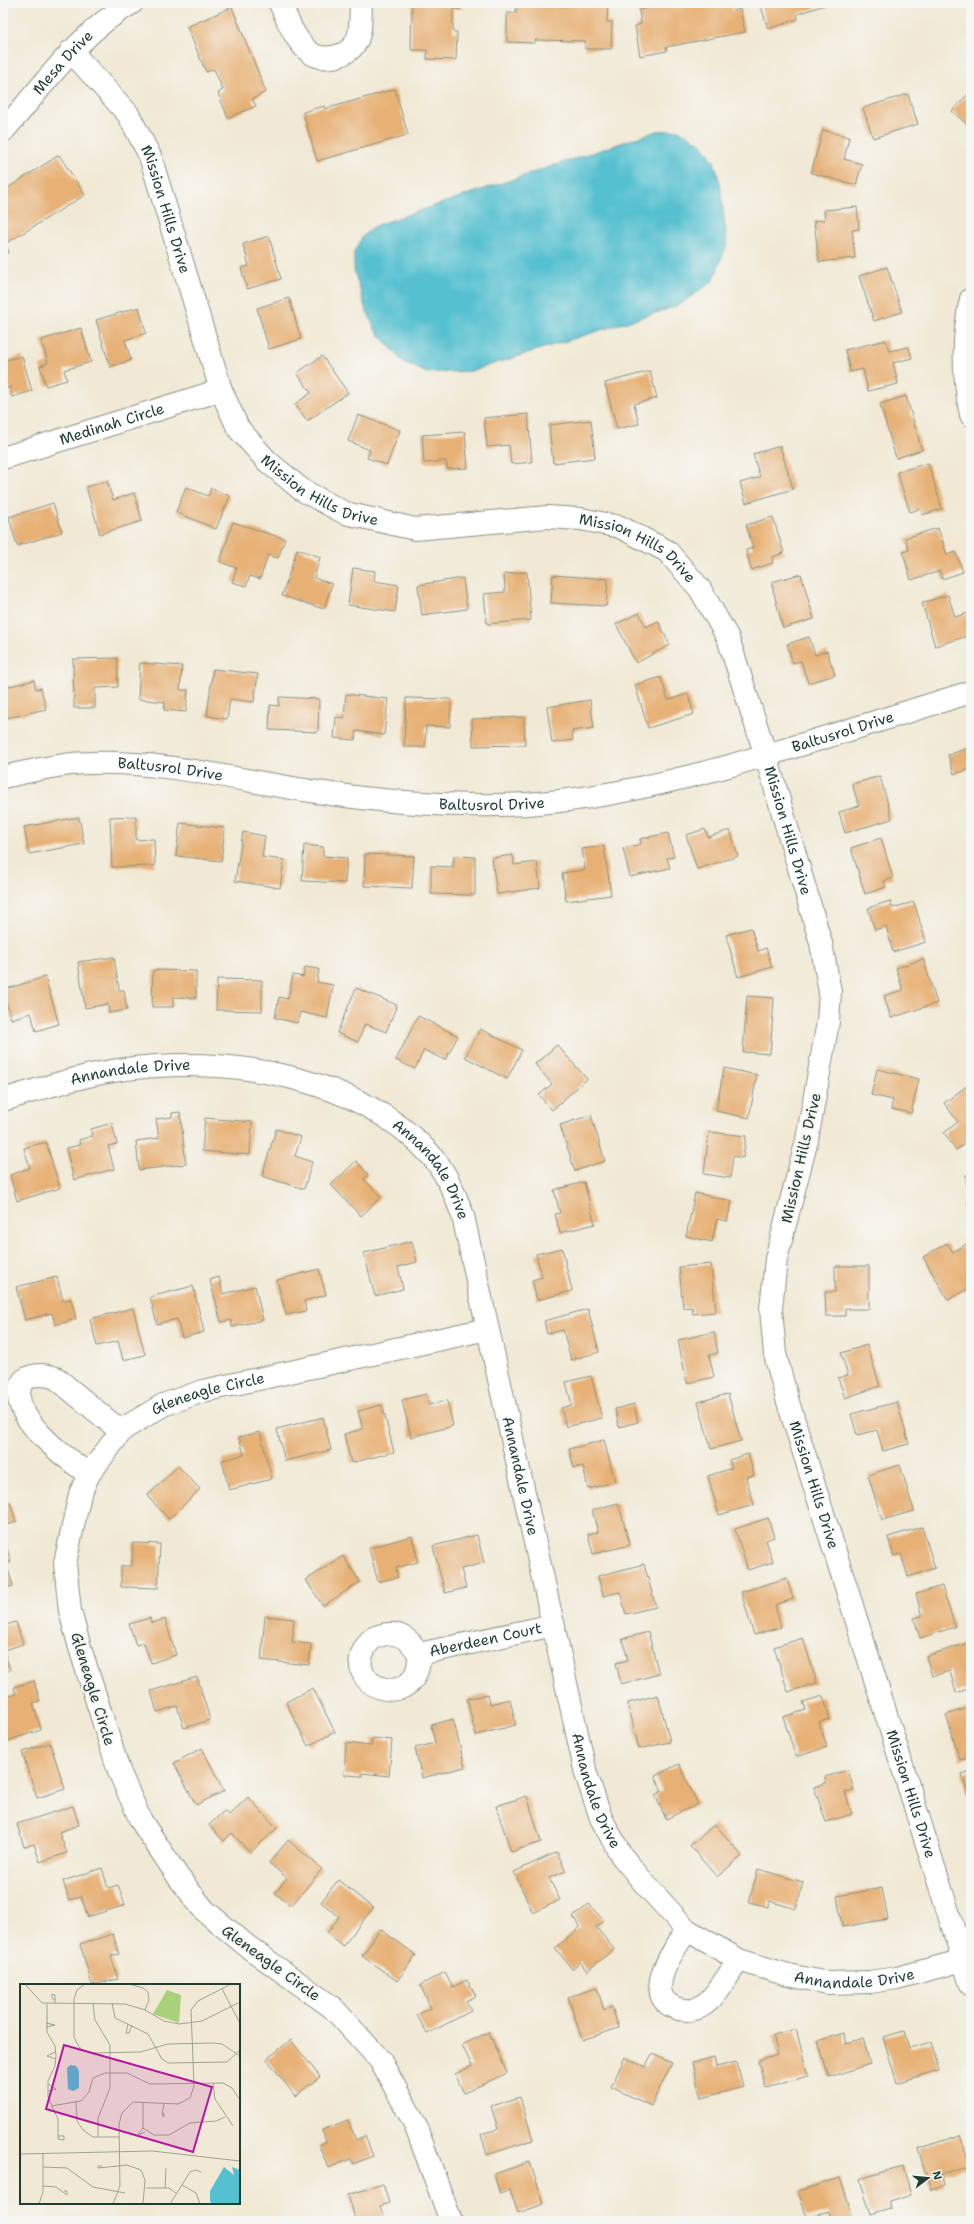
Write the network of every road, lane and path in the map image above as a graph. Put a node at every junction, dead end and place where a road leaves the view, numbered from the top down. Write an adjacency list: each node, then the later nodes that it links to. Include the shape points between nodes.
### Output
1 (132, 3): 4 (street, Mesa Drive, via 95,28)
2 (280, 3): 3 (street, via 293,32 308,51 331,58 347,51 356,42)
3 (361, 3)
4 (71, 51): 5 (street, Mesa Drive); 7 (street, Mission Hills Drive, via 128,114 150,156)
5 (3, 131)
6 (971, 299): 8 (street, via 965,339 964,372)
7 (221, 390): 9 (street, Medinah Circle); 11 (street, Mission Hills Drive, via 238,428 267,461 302,490 345,513 415,529 512,519 581,519 620,527 667,551 700,589 728,638)
8 (971, 416)
9 (3, 458)
10 (971, 692): 11 (street, Baltusrol Drive)
11 (766, 756): 12 (street, Baltusrol Drive, via 621,791 558,801 500,805 381,800 316,792 162,766 90,763 45,768); 20 (street, Mission Hills Drive, via 821,943 830,992 828,1022 807,1140 776,1259 770,1309 775,1354 788,1402)
12 (3, 777)
13 (3, 1100): 14 (street, Annandale Drive, via 83,1077 125,1069 189,1064 257,1070 333,1090 393,1121 431,1155 448,1183 463,1216)
14 (488, 1328): 15 (street, Gleneagle Circle, via 203,1391 163,1406); 17 (street, Annandale Drive)
15 (123, 1429): 16 (street, Gleneagle Circle); 16 (street, via 112,1424 56,1378 38,1374 29,1377 18,1387 14,1404 21,1421 39,1438)
16 (89, 1474): 23 (street, Gleneagle Circle, via 80,1494 65,1563 70,1611 119,1771 141,1821 204,1910 241,1942 333,2008 380,2060 414,2122)
17 (554, 1625): 18 (street, Aberdeen Court); 19 (street, Annandale Drive, via 586,1774 601,1818 621,1855)
18 (419, 1654)
19 (687, 1930): 21 (street, Annandale Drive); 21 (street, via 665,1966 660,1981 666,2002 672,2007 689,2010 707,2003)
20 (967, 1959): 21 (street, Annandale Drive, via 897,1978 870,1982 828,1983 788,1975); 22 (street, Mission Hills Drive)
21 (738, 1960)
22 (971, 1985)
23 (451, 2221)

